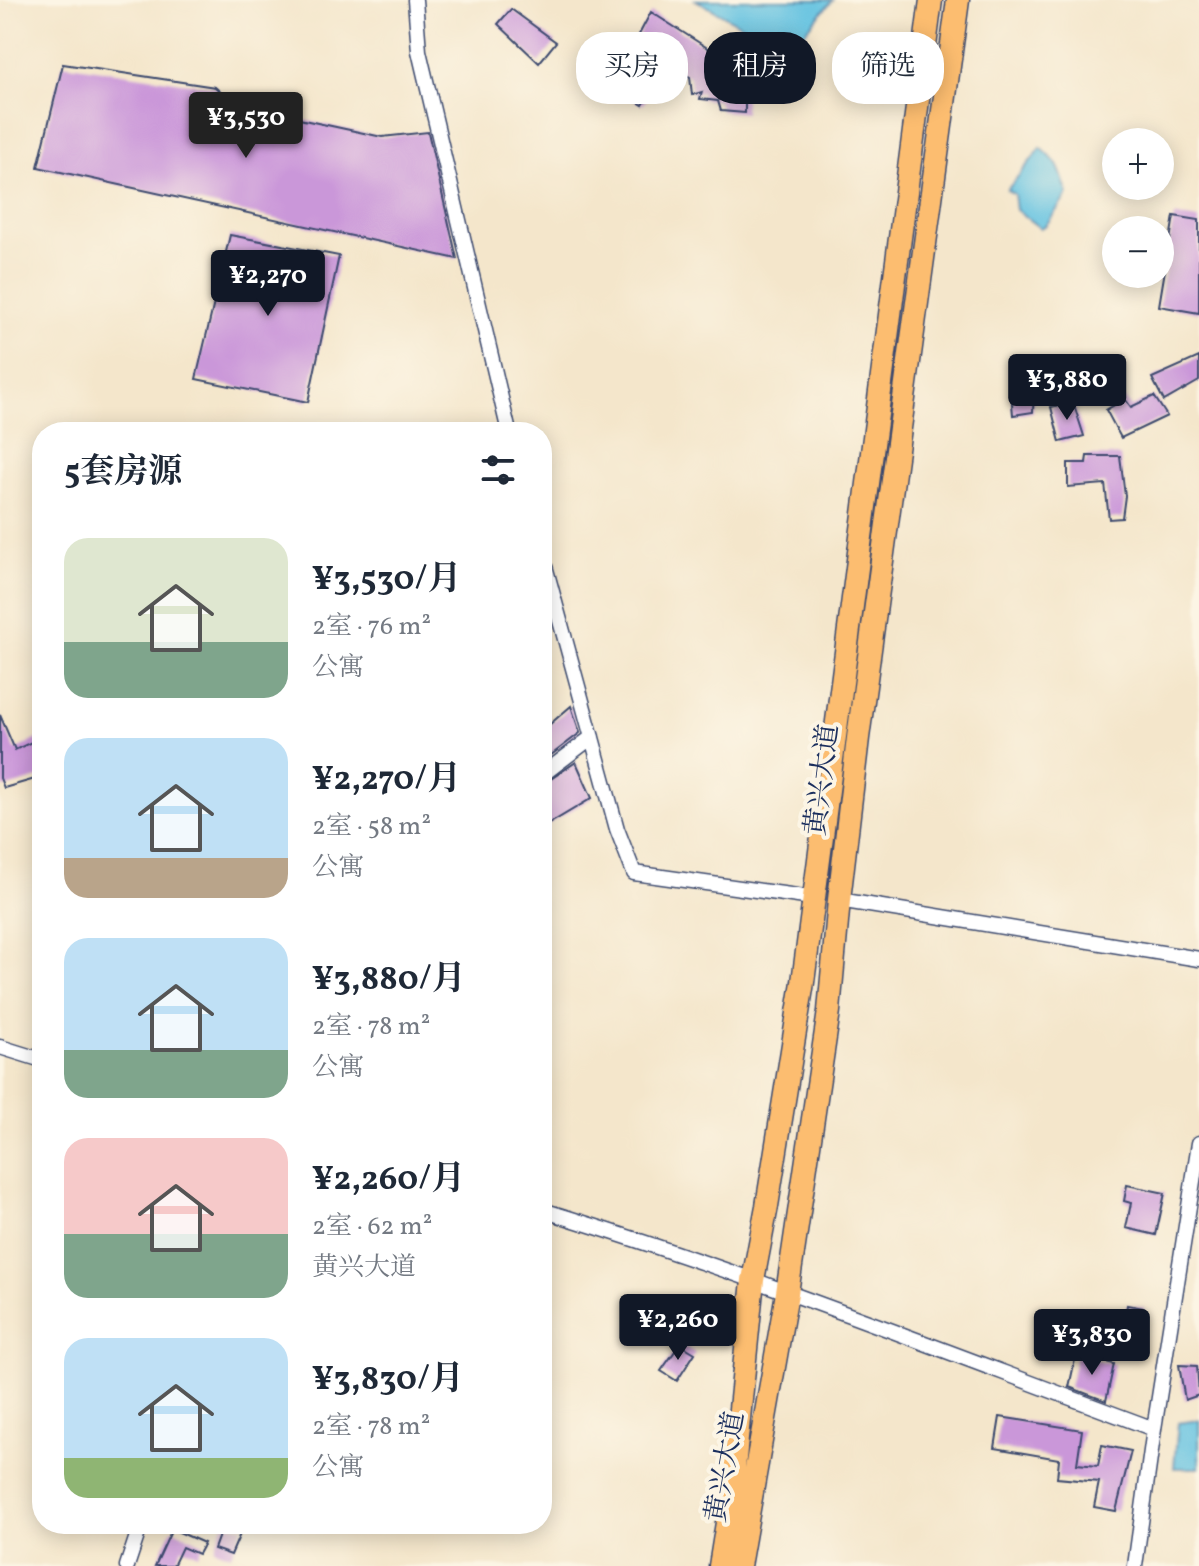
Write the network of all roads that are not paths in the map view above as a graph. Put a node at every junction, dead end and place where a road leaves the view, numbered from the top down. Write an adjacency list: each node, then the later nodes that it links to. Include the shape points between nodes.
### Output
1 (415, 0): 4 (street, via 419,51)
2 (931, 0): 8 (highway, 黄兴大道)
3 (958, 0): 9 (highway, 黄兴大道)
4 (507, 422)
5 (552, 591): 6 (street)
6 (592, 737): 7 (street); 8 (street, via 634,873)
7 (552, 767)
8 (812, 898): 14 (highway, 黄兴大道)
9 (839, 900): 10 (street); 15 (highway, 黄兴大道)
10 (1199, 959)
11 (0, 1047): 12 (street)
12 (32, 1057)
13 (1199, 1143): 19 (street)
14 (776, 1148): 15 (highway, via 789,1169 802,1165); 17 (highway, 黄兴大道)
15 (809, 1153): 18 (highway, 黄兴大道)
16 (552, 1213): 17 (street)
17 (753, 1280): 18 (street); 22 (highway, 黄兴大道)
18 (787, 1293): 19 (street); 23 (highway, 黄兴大道)
19 (1154, 1429): 24 (street)
20 (138, 1534): 21 (street)
21 (127, 1566)
22 (720, 1566)
23 (739, 1566)
24 (1135, 1566)

